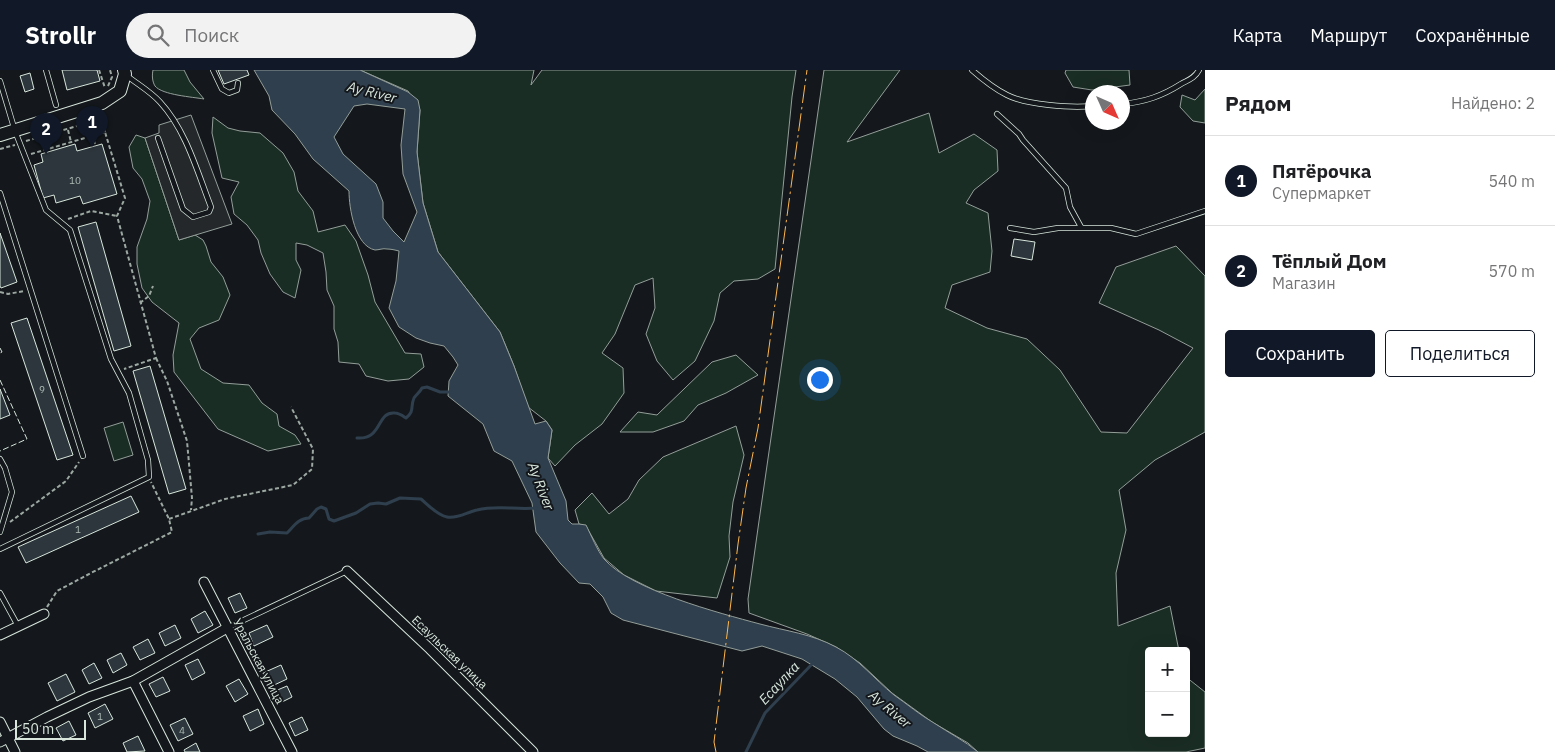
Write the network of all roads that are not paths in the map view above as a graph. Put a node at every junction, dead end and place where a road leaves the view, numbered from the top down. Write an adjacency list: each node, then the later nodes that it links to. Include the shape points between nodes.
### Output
1 (46, 70): 9 (lane)
2 (213, 70): 7 (lane, via 222,89 229,93 237,90)
3 (972, 70): 10 (lane, via 1008,96 1039,104)
4 (1199, 70): 8 (lane, via 1196,76 1164,95)
5 (125, 72): 13 (main road, via 120,91 102,104); 14 (lane, via 169,112 189,150 211,207 210,212 193,217 183,209)
6 (0, 80): 13 (lane)
7 (238, 83)
8 (1130, 103)
9 (56, 105)
10 (1085, 107)
11 (997, 114): 17 (lane, via 1066,188 1070,207)
12 (0, 135): 13 (main road)
13 (17, 137): 22 (lane, via 46,210 70,230 111,358 129,393 148,460 149,477)
14 (158, 138)
15 (0, 193): 19 (lane)
16 (1205, 211): 17 (lane, via 1136,234 1111,228)
17 (1080, 227): 18 (lane, via 1034,232)
18 (1010, 228)
19 (83, 456)
20 (0, 459): 21 (lane, via 6,468 12,492)
21 (1, 531)
22 (0, 549)
23 (347, 571): 28 (lane); 36 (street, Есаульская улица)
24 (204, 582): 28 (street, Уральская улица)
25 (0, 593): 27 (lane)
26 (44, 614): 27 (street)
27 (18, 626): 29 (street)
28 (227, 628): 30 (street); 35 (street, Уральская улица)
29 (0, 635)
30 (133, 681): 32 (street, via 89,697); 34 (street)
31 (0, 722): 32 (street)
32 (4, 740): 33 (street)
33 (14, 752)
34 (169, 752)
35 (292, 752)
36 (533, 752)

